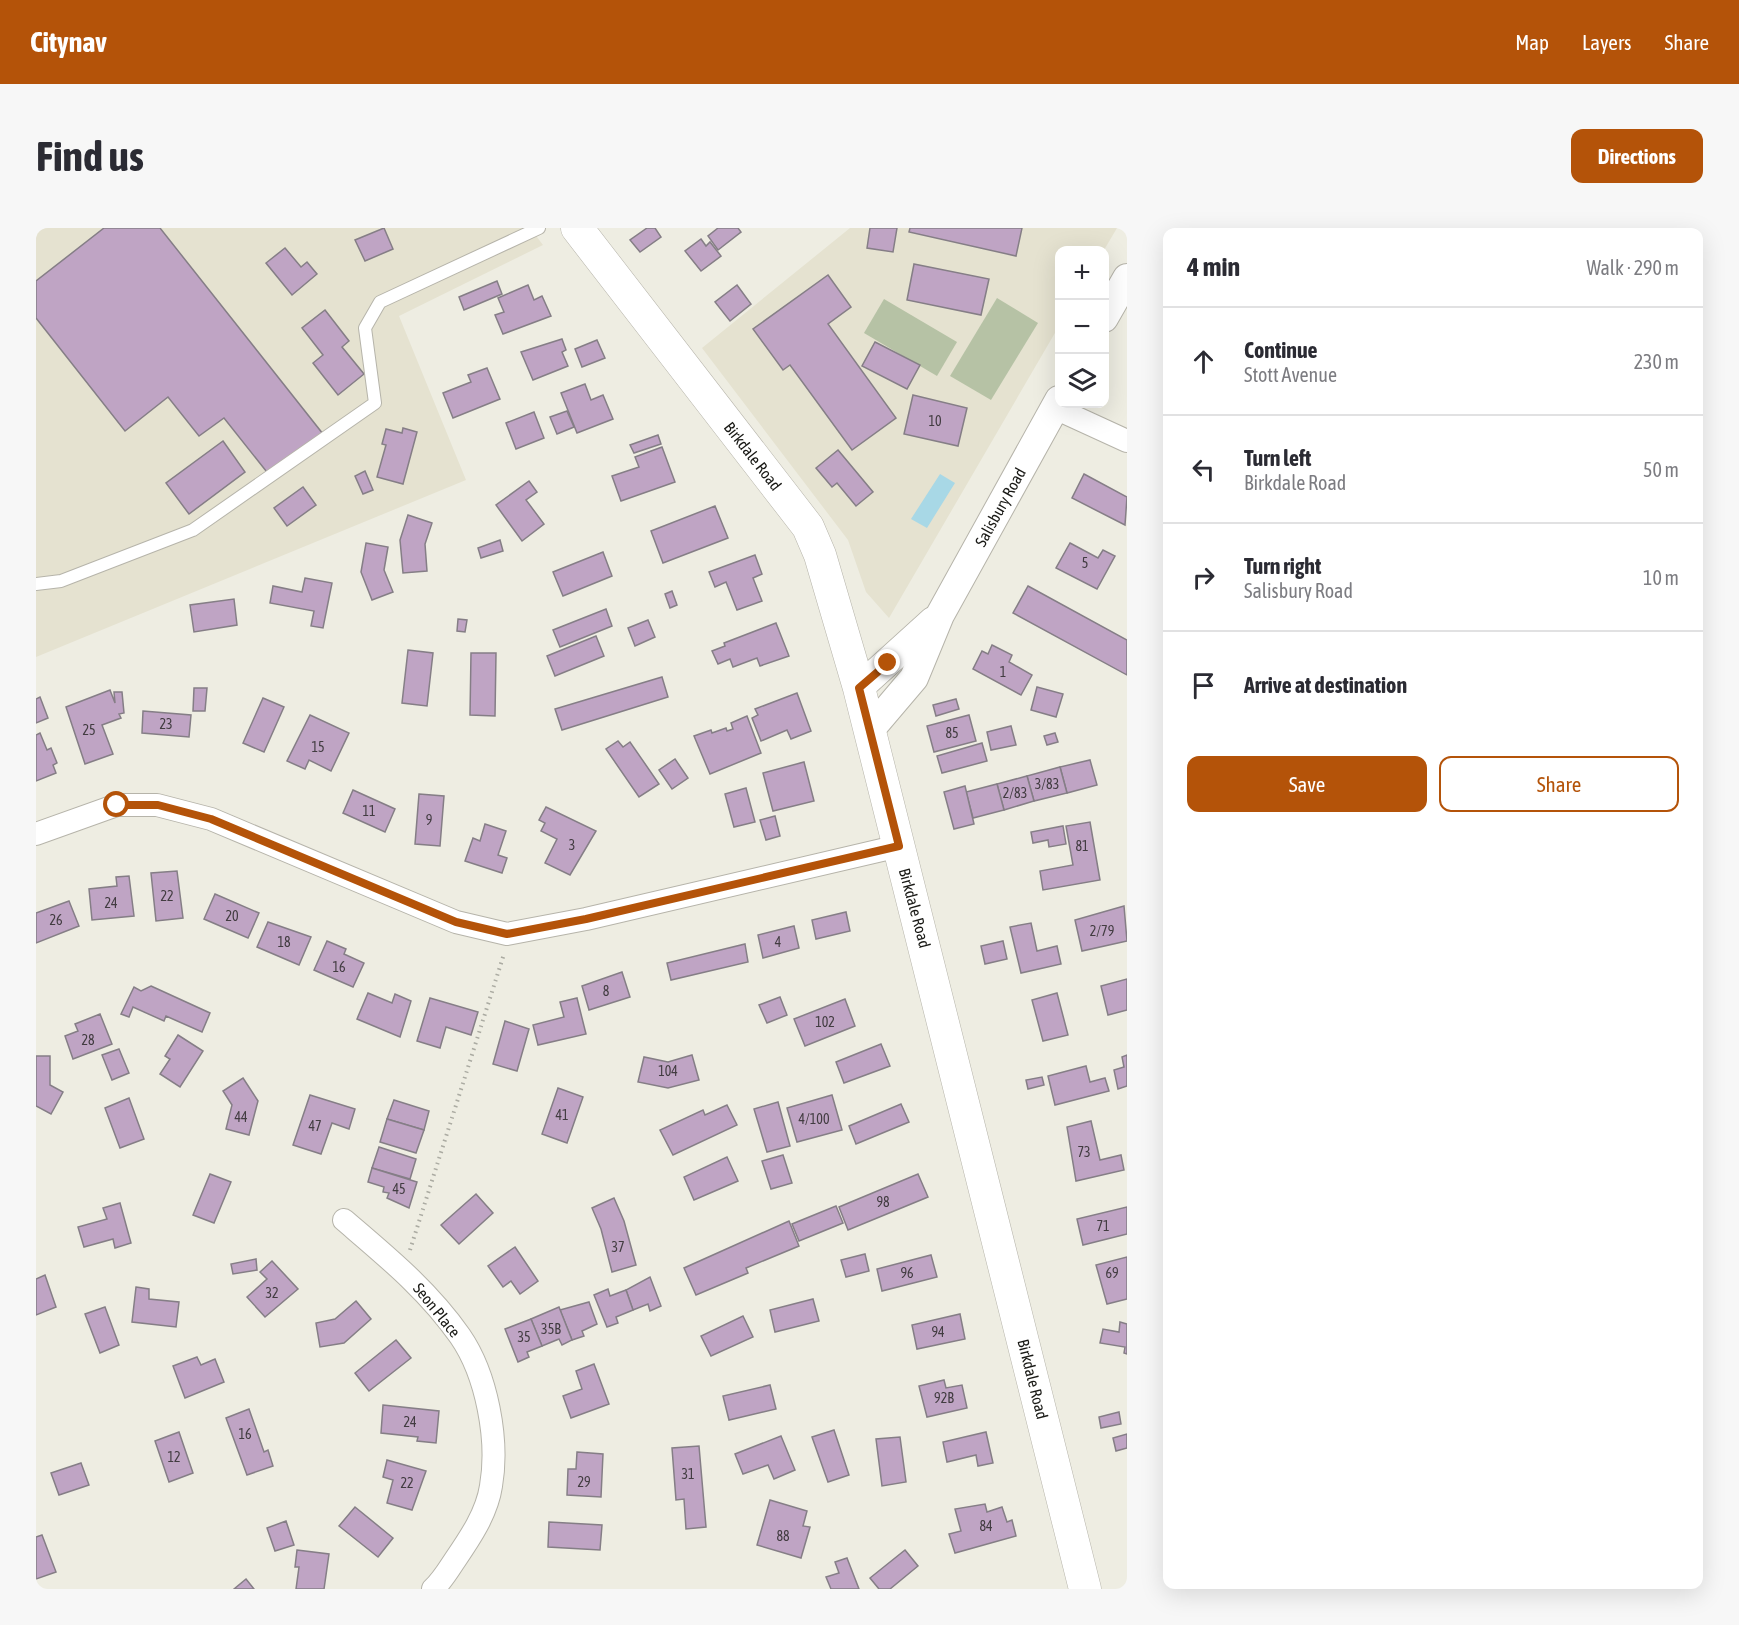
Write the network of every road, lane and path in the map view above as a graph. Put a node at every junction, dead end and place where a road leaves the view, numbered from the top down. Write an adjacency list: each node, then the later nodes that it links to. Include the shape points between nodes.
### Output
1 (539, 228): 8 (lane, via 380,303 364,328 375,403 366,410 193,530 61,581)
2 (577, 228): 10 (main road, Birkdale Road, via 808,527)
3 (1127, 278): 4 (street)
4 (1109, 309)
5 (1055, 408): 9 (street, Salisbury Road)
6 (1065, 408): 7 (street)
7 (1127, 441)
8 (36, 585)
9 (940, 615): 10 (street, Salisbury Road); 11 (street, Salisbury Road, via 914,678)
10 (859, 688): 11 (main road, Birkdale Road)
11 (869, 731): 13 (main road, Birkdale Road)
12 (36, 834): 13 (street, via 117,805 158,805 211,819 456,922 507,934)
13 (899, 846): 18 (main road, Birkdale Road)
14 (504, 951): 16 (path)
15 (344, 1220): 17 (street, Seon Place, via 432,1300 462,1339 483,1386 494,1439 491,1488 475,1532)
16 (409, 1254)
17 (434, 1589)
18 (1085, 1589)

